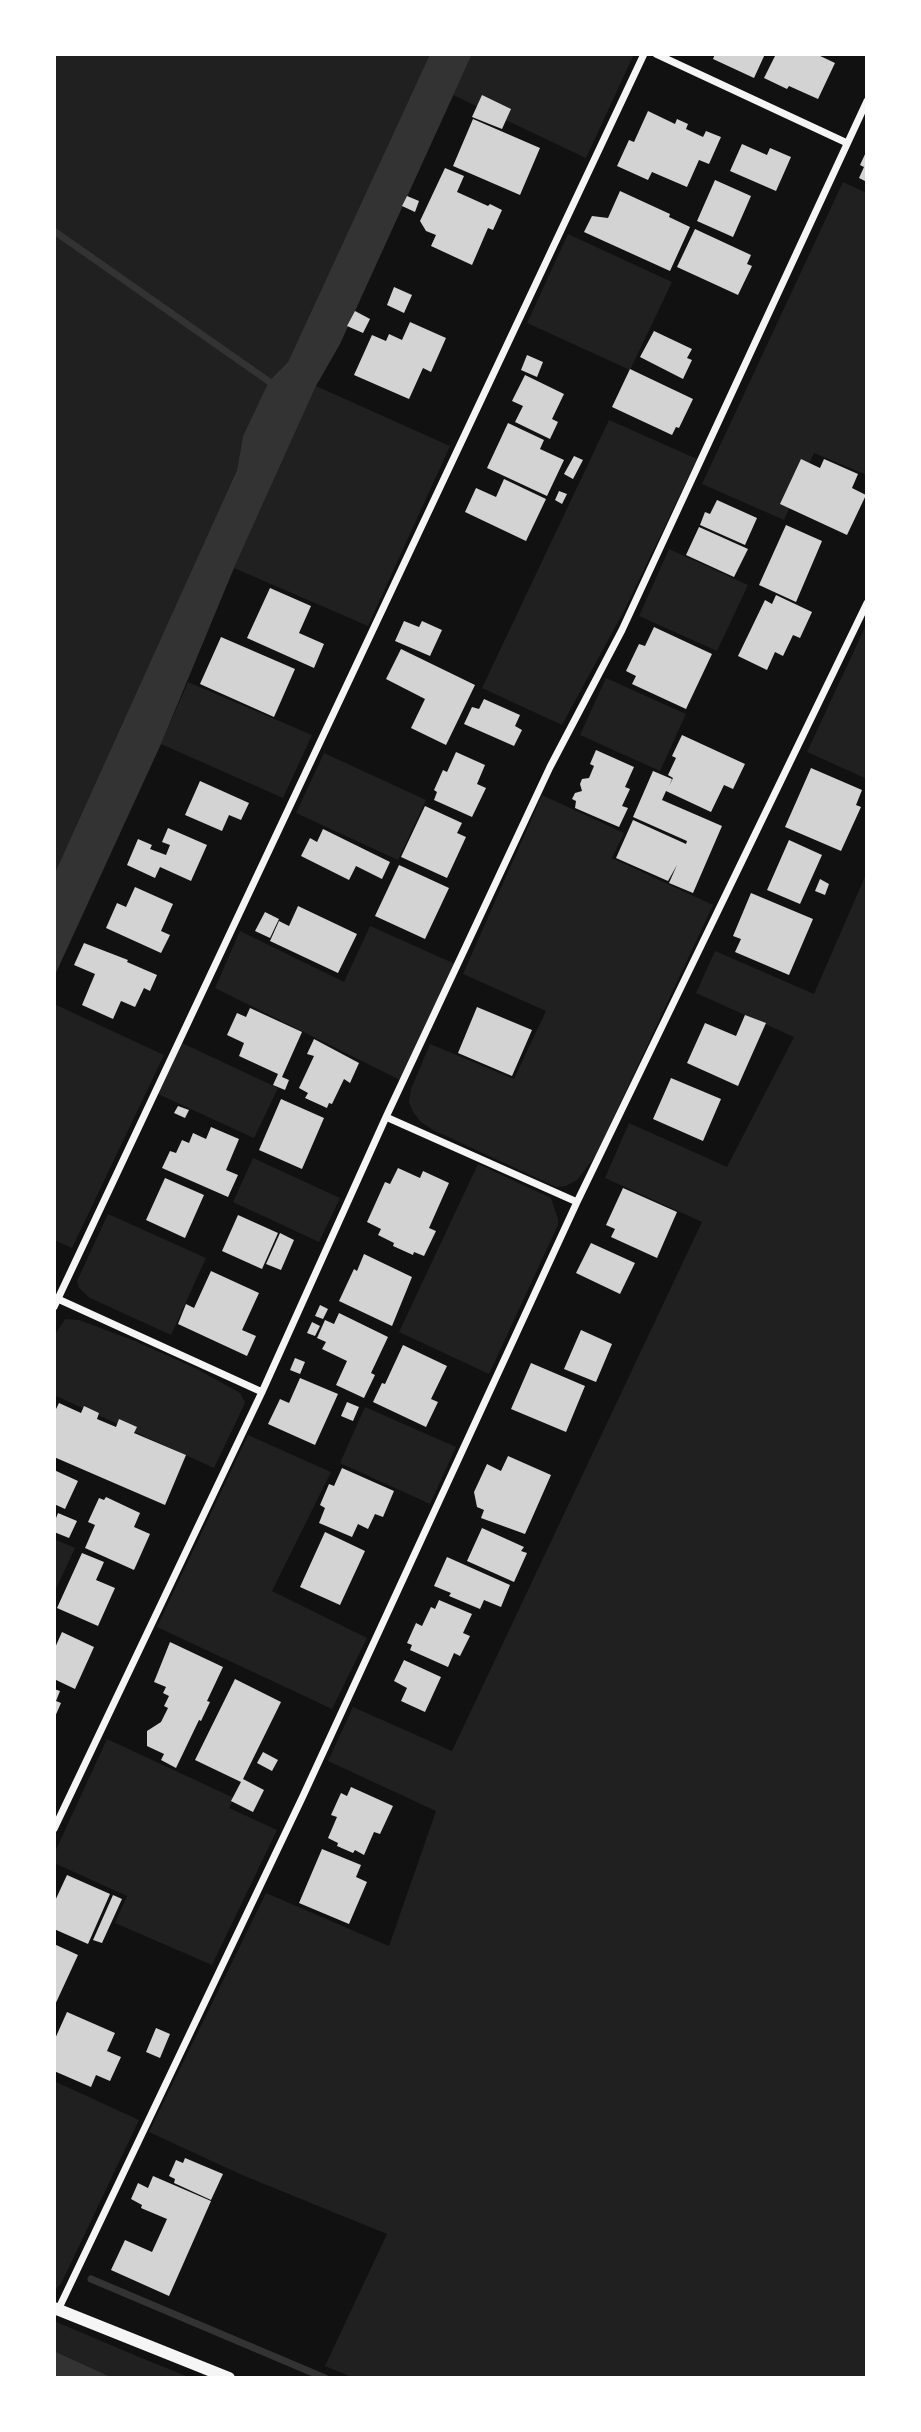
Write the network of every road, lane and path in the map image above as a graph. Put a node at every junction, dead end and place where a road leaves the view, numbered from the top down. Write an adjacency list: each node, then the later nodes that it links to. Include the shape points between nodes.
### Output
1 (644, 54): 8 (street)
2 (656, 54): 4 (street)
3 (867, 100): 4 (street)
4 (847, 143): 6 (street, via 622,630 550,767)
5 (867, 603): 7 (street)
6 (386, 1117): 7 (street); 10 (street)
7 (577, 1202): 12 (street, via 303,1796)
8 (58, 1299): 9 (street); 10 (street)
9 (54, 1307)
10 (262, 1392): 11 (street)
11 (54, 1829)
12 (56, 2309): 13 (street)
13 (229, 2378)

